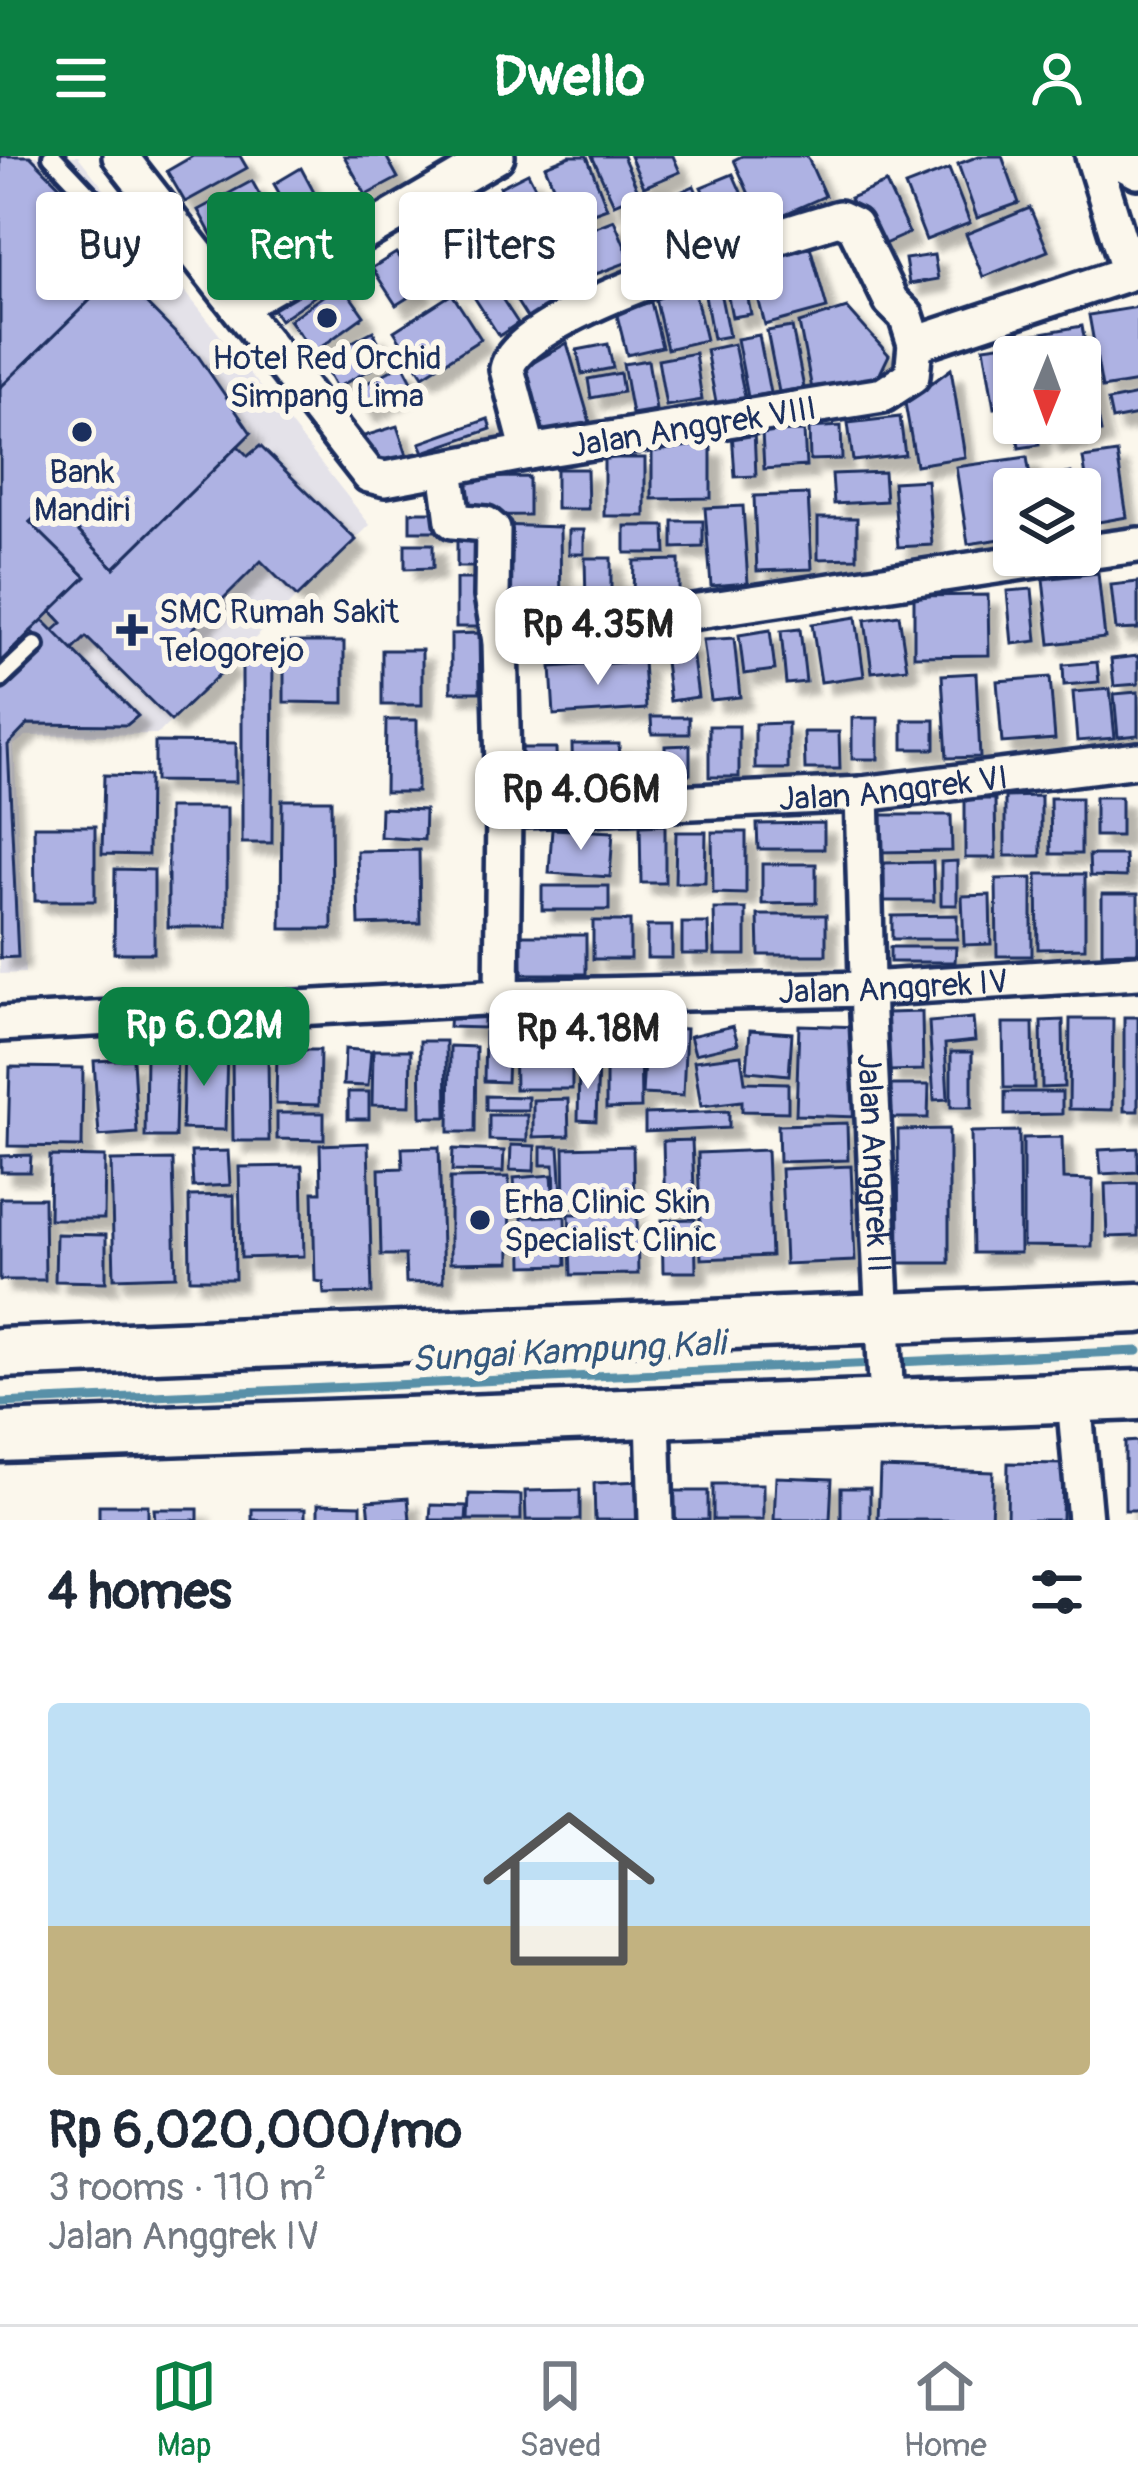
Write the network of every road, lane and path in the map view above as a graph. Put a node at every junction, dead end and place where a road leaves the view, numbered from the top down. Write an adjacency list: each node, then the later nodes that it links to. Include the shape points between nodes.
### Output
1 (52, 156): 7 (lane)
2 (497, 156): 9 (street)
3 (1094, 156): 8 (street)
4 (1109, 156): 6 (street)
5 (124, 157): 9 (street)
6 (1138, 171)
7 (86, 192)
8 (1134, 271): 10 (street)
9 (238, 307): 12 (street, via 369,476)
10 (915, 344): 11 (street, Jalan Anggrek VIII, via 912,376 883,395); 11 (street, Jalan Anggrek VIII, via 854,225 839,218 652,277 517,350 508,362)
11 (529, 452): 12 (street)
12 (446, 468): 16 (street, via 453,521 492,526)
13 (1138, 544): 14 (street)
14 (1101, 550)
15 (993, 566): 16 (street)
16 (500, 641): 21 (street)
17 (34, 646): 18 (lane)
18 (0, 679)
19 (1138, 760): 20 (street, Jalan Anggrek VI)
20 (862, 794): 21 (street, Jalan Anggrek VI); 23 (street, Jalan Anggrek II)
21 (504, 811): 24 (street)
22 (1138, 972): 23 (street, Jalan Anggrek IV)
23 (867, 989): 24 (street, Jalan Anggrek IV); 27 (street, Jalan Anggrek II)
24 (502, 997): 25 (street, Jalan Anggrek IV)
25 (0, 1024)
26 (1138, 1308): 27 (main road)
27 (883, 1324): 28 (main road); 30 (street, Jalan Anggrek II)
28 (0, 1353)
29 (1138, 1395): 31 (main road)
30 (887, 1398): 31 (main road); 32 (main road)
31 (1075, 1399): 35 (street)
32 (653, 1415): 33 (main road); 34 (street)
33 (0, 1438)
34 (656, 1520)
35 (1085, 1520)

